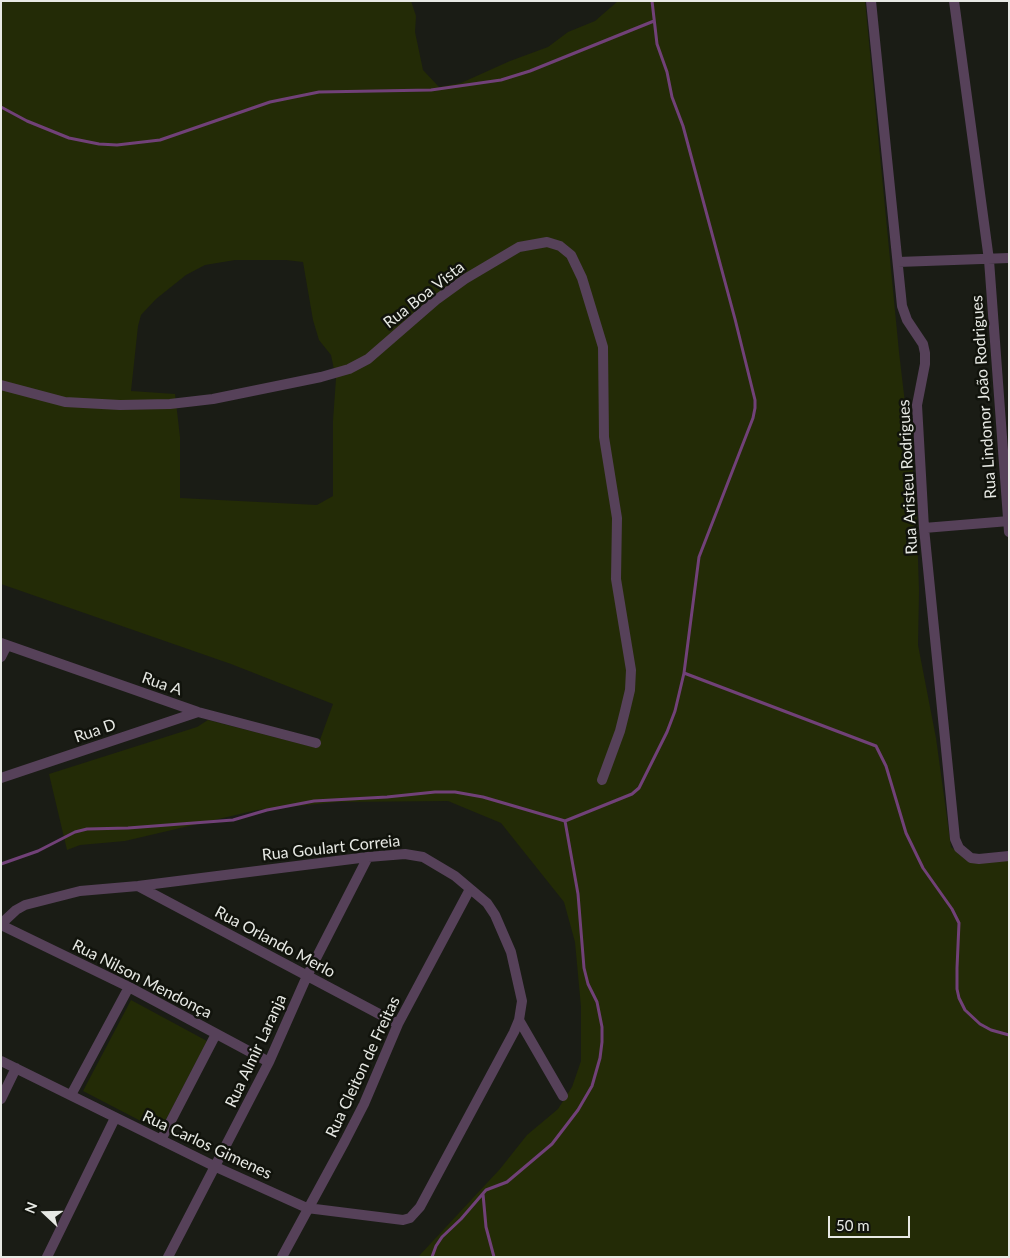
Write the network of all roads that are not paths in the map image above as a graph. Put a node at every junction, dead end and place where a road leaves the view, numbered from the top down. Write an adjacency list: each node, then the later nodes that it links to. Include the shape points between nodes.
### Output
1 (871, 1): 5 (street, Rua Aristeu Rodrigues)
2 (954, 1): 4 (street, Rua Lindonor João Rodrigues)
3 (1009, 258): 4 (street)
4 (989, 260): 5 (street); 7 (street, Rua Lindonor João Rodrigues)
5 (898, 262): 8 (street, Rua Aristeu Rodrigues, via 902,306 925,353 917,405)
6 (1, 385): 15 (street, Rua Boa Vista, via 65,402 170,404 213,399 321,377 349,370 368,358 436,300 519,247 547,242 560,246 571,255 582,278 603,348 604,437 617,518 616,579 631,670 624,718)
7 (1008, 521): 8 (street); 9 (street, Rua Lindonor João Rodrigues)
8 (924, 528): 16 (street, Rua Aristeu Rodrigues, via 955,839 959,848 971,858)
9 (1009, 532)
10 (4, 644): 11 (street); 12 (street, Rua A)
11 (1, 657)
12 (198, 712): 13 (street, Rua A); 14 (street, Rua D)
13 (316, 742)
14 (1, 778)
15 (602, 780)
16 (1009, 856)
17 (368, 857): 18 (street, Rua Goulart Correia); 19 (street, Rua Goulart Correia, via 405,854 423,857); 21 (street, Rua Almir Laranja)
18 (138, 886): 20 (street, Rua Goulart Correia, via 80,891 30,903 16,910); 21 (street, Rua Orlando Merlo)
19 (470, 888): 23 (street, Rua Goulart Correia, via 495,915 512,952 522,1001); 24 (street, Rua Cleiton de Freitas)
20 (1, 924): 22 (street, Rua Nilson Mendonça)
21 (307, 976): 24 (street, Rua Orlando Merlo); 27 (street, Rua Almir Laranja)
22 (129, 987): 25 (street, Rua Nilson Mendonça); 29 (street)
23 (519, 1020): 30 (street); 36 (street, Rua Goulart Correia, via 420,1207)
24 (398, 1024): 35 (street, Rua Cleiton de Freitas, via 364,1104)
25 (216, 1034): 27 (street, Rua Nilson Mendonça); 33 (street)
26 (1, 1061): 28 (street, Rua Carlos Gimenes)
27 (269, 1062): 34 (street, Rua Almir Laranja)
28 (16, 1068): 29 (street, Rua Carlos Gimenes); 31 (street)
29 (71, 1095): 32 (street, Rua Carlos Gimenes)
30 (563, 1096)
31 (1, 1099)
32 (116, 1118): 33 (street, Rua Carlos Gimenes); 37 (street)
33 (161, 1140): 34 (street, Rua Carlos Gimenes)
34 (216, 1167): 35 (street, Rua Carlos Gimenes); 38 (street, Rua Almir Laranja)
35 (307, 1208): 36 (street, Rua Carlos Gimenes, via 398,1220); 39 (street, Rua Cleiton de Freitas)
36 (410, 1218)
37 (47, 1257)
38 (168, 1257)
39 (282, 1257)

